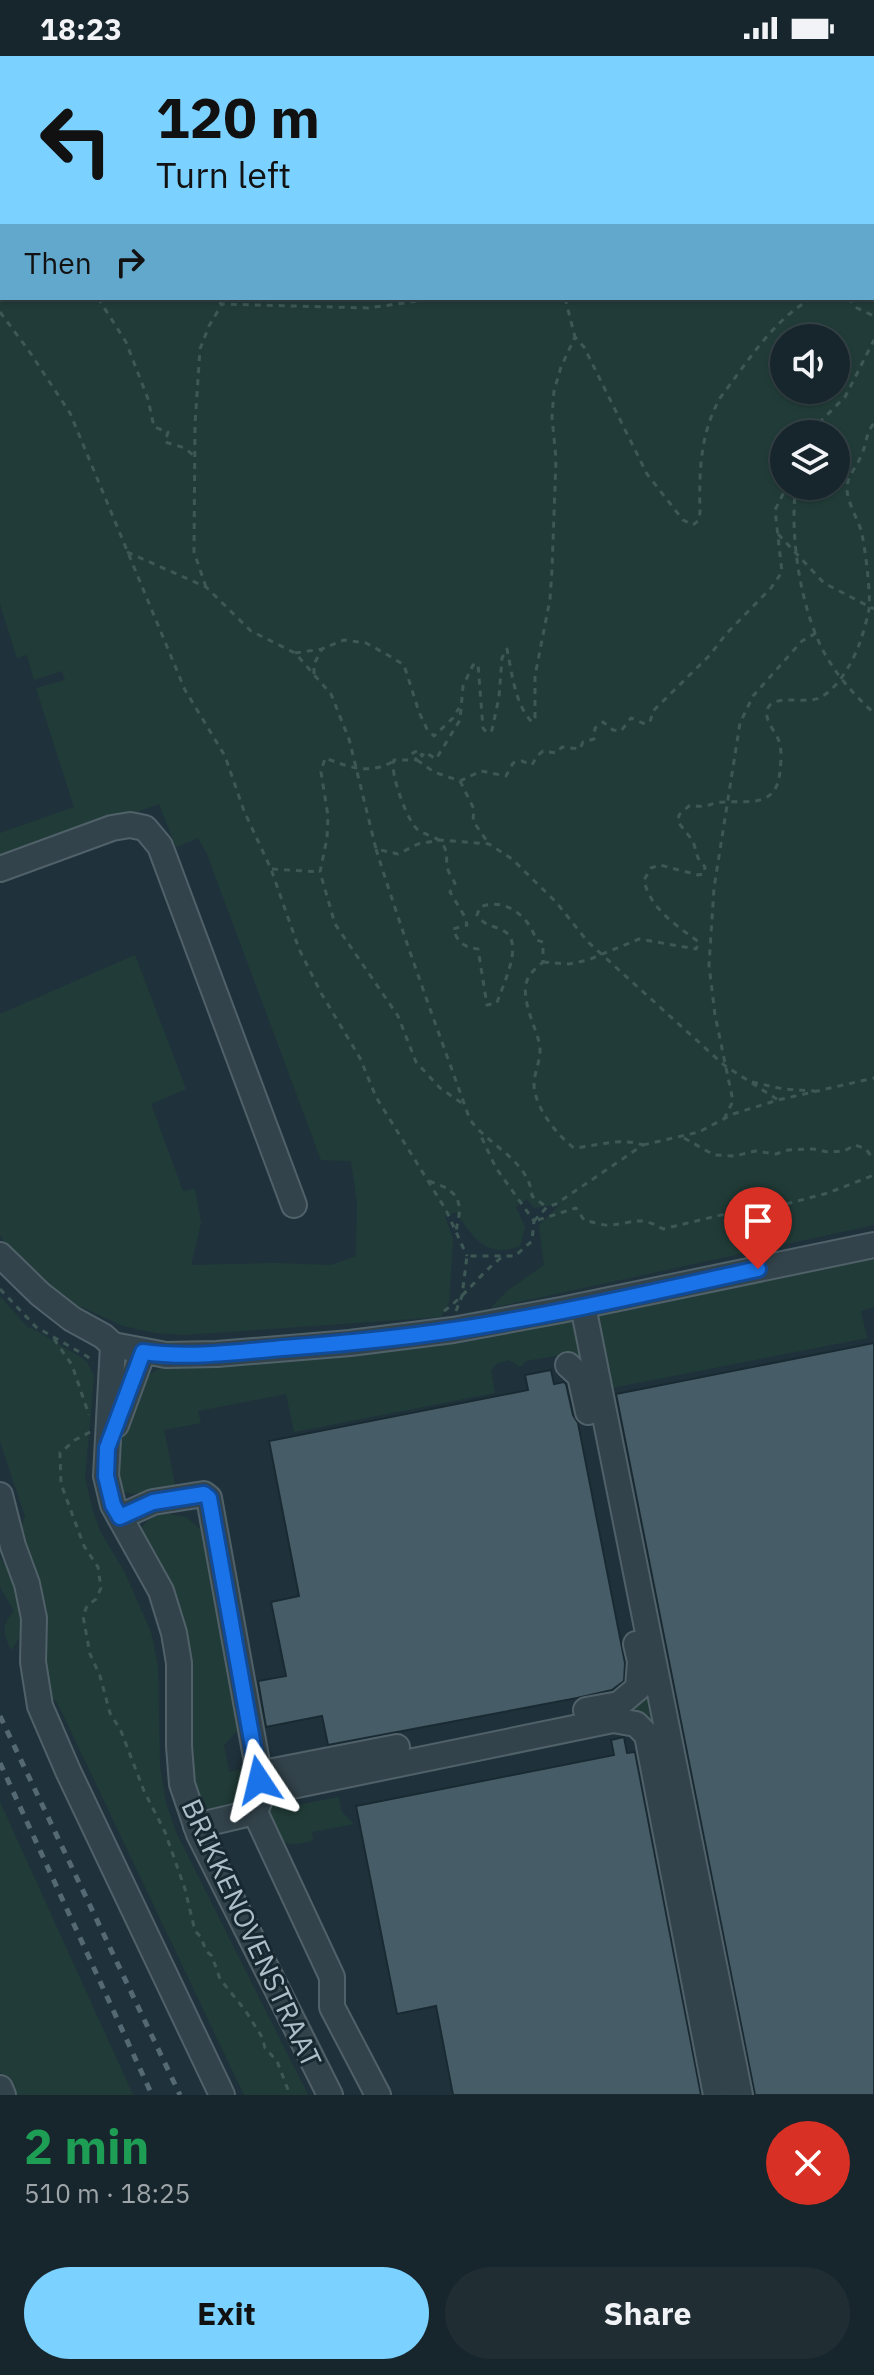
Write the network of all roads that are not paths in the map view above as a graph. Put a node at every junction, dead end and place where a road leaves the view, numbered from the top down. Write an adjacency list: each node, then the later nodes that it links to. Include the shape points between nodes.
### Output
1 (0, 869): 2 (street, via 112,828 145,828 160,846)
2 (294, 1205)
3 (874, 1245): 5 (street)
4 (0, 1256): 6 (street, via 7,1276 38,1312 97,1347)
5 (583, 1306): 7 (street, via 350,1343 217,1354); 20 (street)
6 (113, 1345): 7 (street); 9 (street, BRIKKENOVENSTRAAT)
7 (143, 1352): 9 (street, BRIKKENOVENSTRAAT)
8 (568, 1365): 12 (street, via 580,1376 640,1661 638,1688 619,1704)
9 (100, 1439): 11 (street, BRIKKENOVENSTRAAT)
10 (0, 1495): 16 (street, via 34,1618 40,1706)
11 (120, 1517): 12 (street, via 153,1502 204,1494 209,1498); 13 (street, BRIKKENOVENSTRAAT, via 161,1591 174,1633 182,1784)
12 (259, 1793): 13 (street); 18 (street, via 332,1977 332,2007); 19 (street, via 613,1720 636,1724 647,1735)
13 (196, 1826): 17 (street, BRIKKENOVENSTRAAT)
14 (0, 2088): 15 (street)
15 (3, 2095)
16 (222, 2095)
17 (330, 2095)
18 (378, 2095)
19 (716, 2095)
20 (740, 2095)

